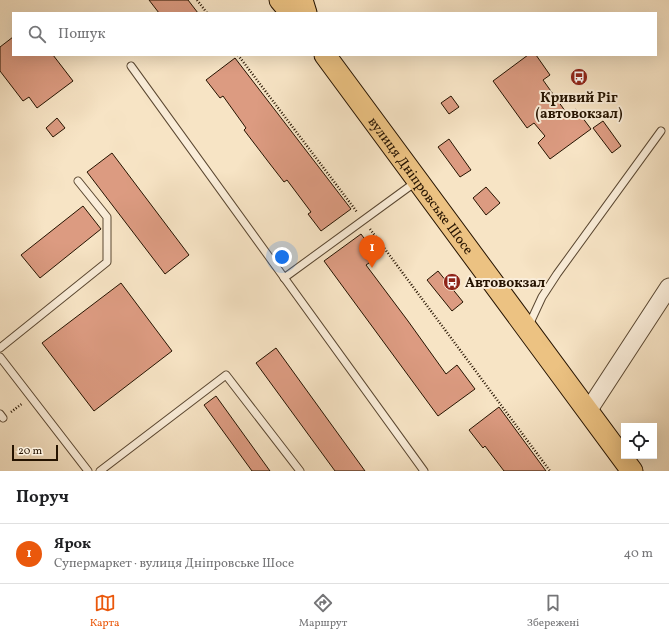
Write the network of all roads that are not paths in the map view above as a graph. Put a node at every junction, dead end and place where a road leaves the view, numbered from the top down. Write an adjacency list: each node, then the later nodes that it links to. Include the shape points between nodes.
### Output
1 (280, 0): 3 (main road)
2 (302, 0): 4 (main road)
3 (290, 12)
4 (306, 12)
5 (326, 56): 8 (main road, вулиця Дніпровське Шосе)
6 (131, 66): 10 (lane)
7 (661, 131): 12 (lane, via 557,274 542,297)
8 (417, 180): 10 (lane); 12 (main road, вулиця Дніпровське Шосе)
9 (78, 181): 13 (lane, via 107,217 107,262)
10 (284, 278): 19 (lane)
11 (669, 287): 15 (street)
12 (527, 329): 15 (main road, вулиця Дніпровське Шосе)
13 (0, 348)
14 (0, 357): 16 (lane)
15 (588, 411): 20 (main road, вулиця Дніпровське Шосе)
16 (88, 471)
17 (100, 471): 18 (lane, via 226,375)
18 (300, 471)
19 (424, 471)
20 (632, 471)

